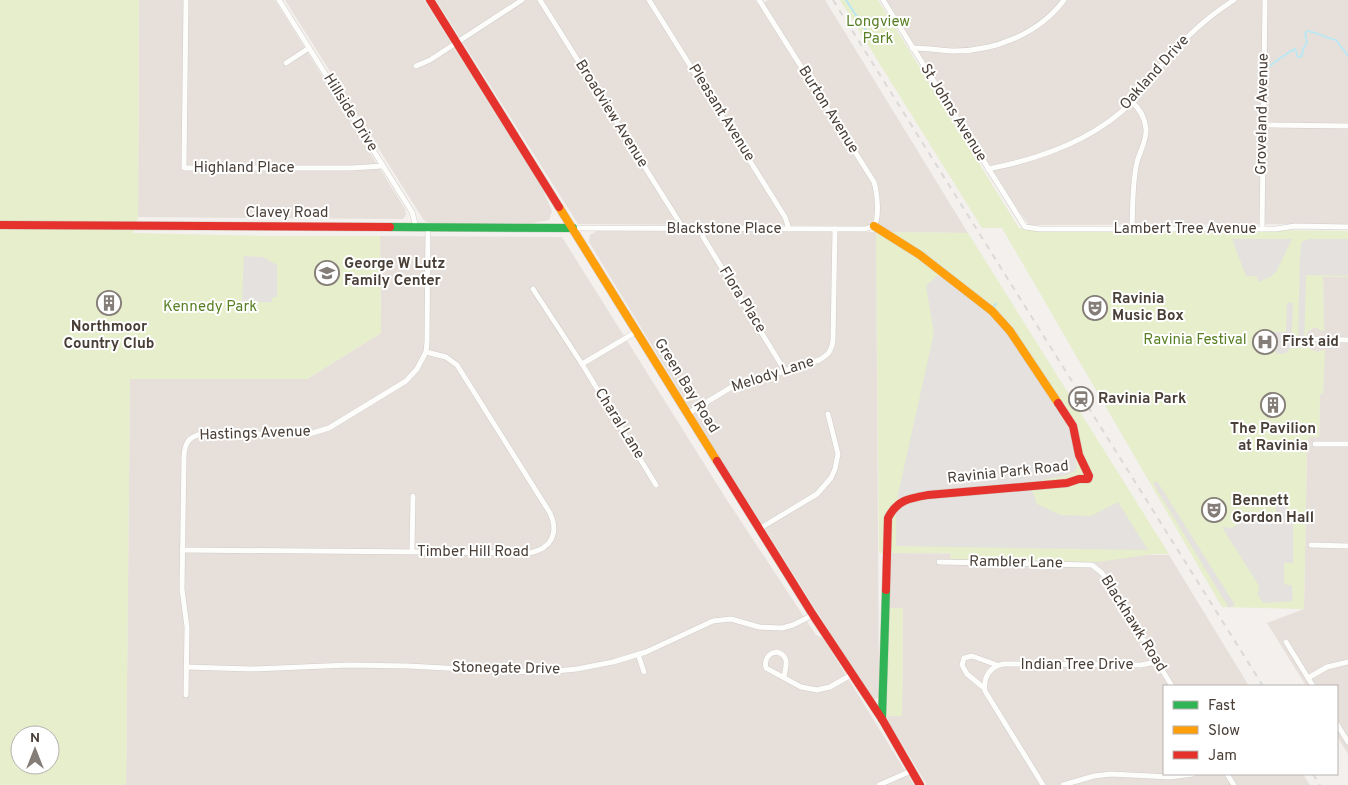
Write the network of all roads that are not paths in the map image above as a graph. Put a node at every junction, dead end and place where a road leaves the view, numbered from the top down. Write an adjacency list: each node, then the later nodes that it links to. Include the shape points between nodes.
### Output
1 (186, 0): 20 (street, Highland Place, via 184,168)
2 (279, 0): 13 (street, Hillside Drive)
3 (430, 0): 12 (main road, Green Bay Road)
4 (522, 0): 12 (street)
5 (540, 0): 29 (street, Broadview Avenue)
6 (649, 0): 32 (street, Pleasant Avenue, via 786,217)
7 (759, 0): 24 (street, Burton Avenue, via 874,182 877,191)
8 (883, 0): 14 (street, St Johns Avenue)
9 (1064, 0): 14 (street, via 1034,28 999,45 952,51)
10 (1234, 0): 17 (street, Oakland Drive, via 1187,36)
11 (1265, 0): 18 (street, Groveland Avenue)
12 (456, 42): 16 (street); 28 (main road, Green Bay Road)
13 (309, 48): 15 (street); 20 (street, Hillside Drive)
14 (912, 48): 21 (street, St Johns Avenue)
15 (286, 63)
16 (416, 66)
17 (1132, 102): 21 (street, Oakland Drive, via 1094,131 1060,149); 30 (street, via 1141,112 1146,130 1134,182)
18 (1263, 125): 19 (street); 34 (street, Groveland Avenue)
19 (1348, 126)
20 (382, 166): 26 (street, Hillside Drive, via 412,212)
21 (988, 169): 23 (street, St Johns Avenue)
22 (0, 225): 26 (main road, Clavey Road)
23 (1024, 225): 30 (street, Lambert Tree Avenue, via 1040,229)
24 (874, 226): 33 (street, Blackstone Place); 70 (main road, Ravinia Park Road, via 965,290 1010,330 1073,426 1079,455 1089,476 1088,479 1067,483 928,495 896,504 888,518)
25 (1348, 226): 34 (street, Lambert Tree Avenue)
26 (416, 228): 27 (main road, Clavey Road)
27 (428, 228): 28 (main road, Clavey Road); 39 (street, Hastings Avenue)
28 (573, 228): 29 (street, Blackstone Place); 36 (main road, Green Bay Road)
29 (683, 228): 31 (street, Blackstone Place)
30 (1132, 228): 34 (street, Lambert Tree Avenue)
31 (702, 229): 32 (street, Blackstone Place); 41 (street, Flora Place, via 703,237)
32 (788, 229): 33 (street, Blackstone Place)
33 (834, 229): 41 (street, Melody Lane, via 831,349 819,360)
34 (1262, 229)
35 (533, 289): 40 (street, Charal Lane)
36 (636, 332): 40 (street); 42 (main road, Green Bay Road)
37 (1317, 340): 38 (street)
38 (1348, 340)
39 (426, 352): 51 (street, Hastings Avenue, via 406,381 329,428 285,434 202,434 189,439 184,447); 52 (street, Timber Hill Road, via 446,357 457,365 550,513 554,528 552,537 543,548 530,552)
40 (582, 364): 46 (street, Charal Lane)
41 (785, 371): 42 (street, Melody Lane, via 730,388)
42 (687, 414): 48 (main road, Green Bay Road)
43 (828, 414): 48 (street, via 838,454 831,478 817,494)
44 (1315, 444): 45 (street)
45 (1348, 444)
46 (656, 485)
47 (413, 496): 52 (street)
48 (759, 528): 55 (main road, Green Bay Road)
49 (1311, 545): 50 (street)
50 (1348, 546)
51 (182, 550): 52 (street, Timber Hill Road); 61 (street, Hastings Avenue)
52 (412, 552)
53 (939, 562): 54 (street, Rambler Lane)
54 (1092, 565): 58 (street, Blackhawk Road, via 1102,573)
55 (813, 614): 57 (street, Stonegate Drive, via 792,625 776,628 731,620 713,621); 63 (main road, Green Bay Road)
56 (1286, 642): 65 (street)
57 (638, 654): 61 (street, Stonegate Drive, via 613,662 546,672 349,665); 62 (street)
58 (1156, 662): 60 (street, Indian Tree Drive, via 1141,665); 66 (street, Blackhawk Road)
59 (1348, 662): 65 (street, via 1328,667)
60 (997, 665): 68 (street, via 985,678); 68 (street, Indian Tree Drive, via 972,656 964,658 962,665 965,671)
61 (186, 668): 69 (street, Hastings Avenue)
62 (644, 672)
63 (851, 675): 64 (street, via 830,687 817,690 801,687); 70 (main road, Green Bay Road)
64 (784, 677): 64 (street, via 787,660 783,654 773,652 765,660 766,668)
65 (1308, 678): 67 (street)
66 (1171, 685)
67 (1312, 685)
68 (984, 688): 77 (street, Indian Tree Drive)
69 (186, 695)
70 (882, 719): 73 (main road, Green Bay Road)
71 (1338, 726): 72 (street)
72 (1348, 742)
73 (911, 771): 75 (street); 76 (main road, Green Bay Road)
74 (1185, 775): 78 (street, via 1112,774)
75 (879, 785)
76 (920, 785)
77 (1043, 785)
78 (1063, 785)

